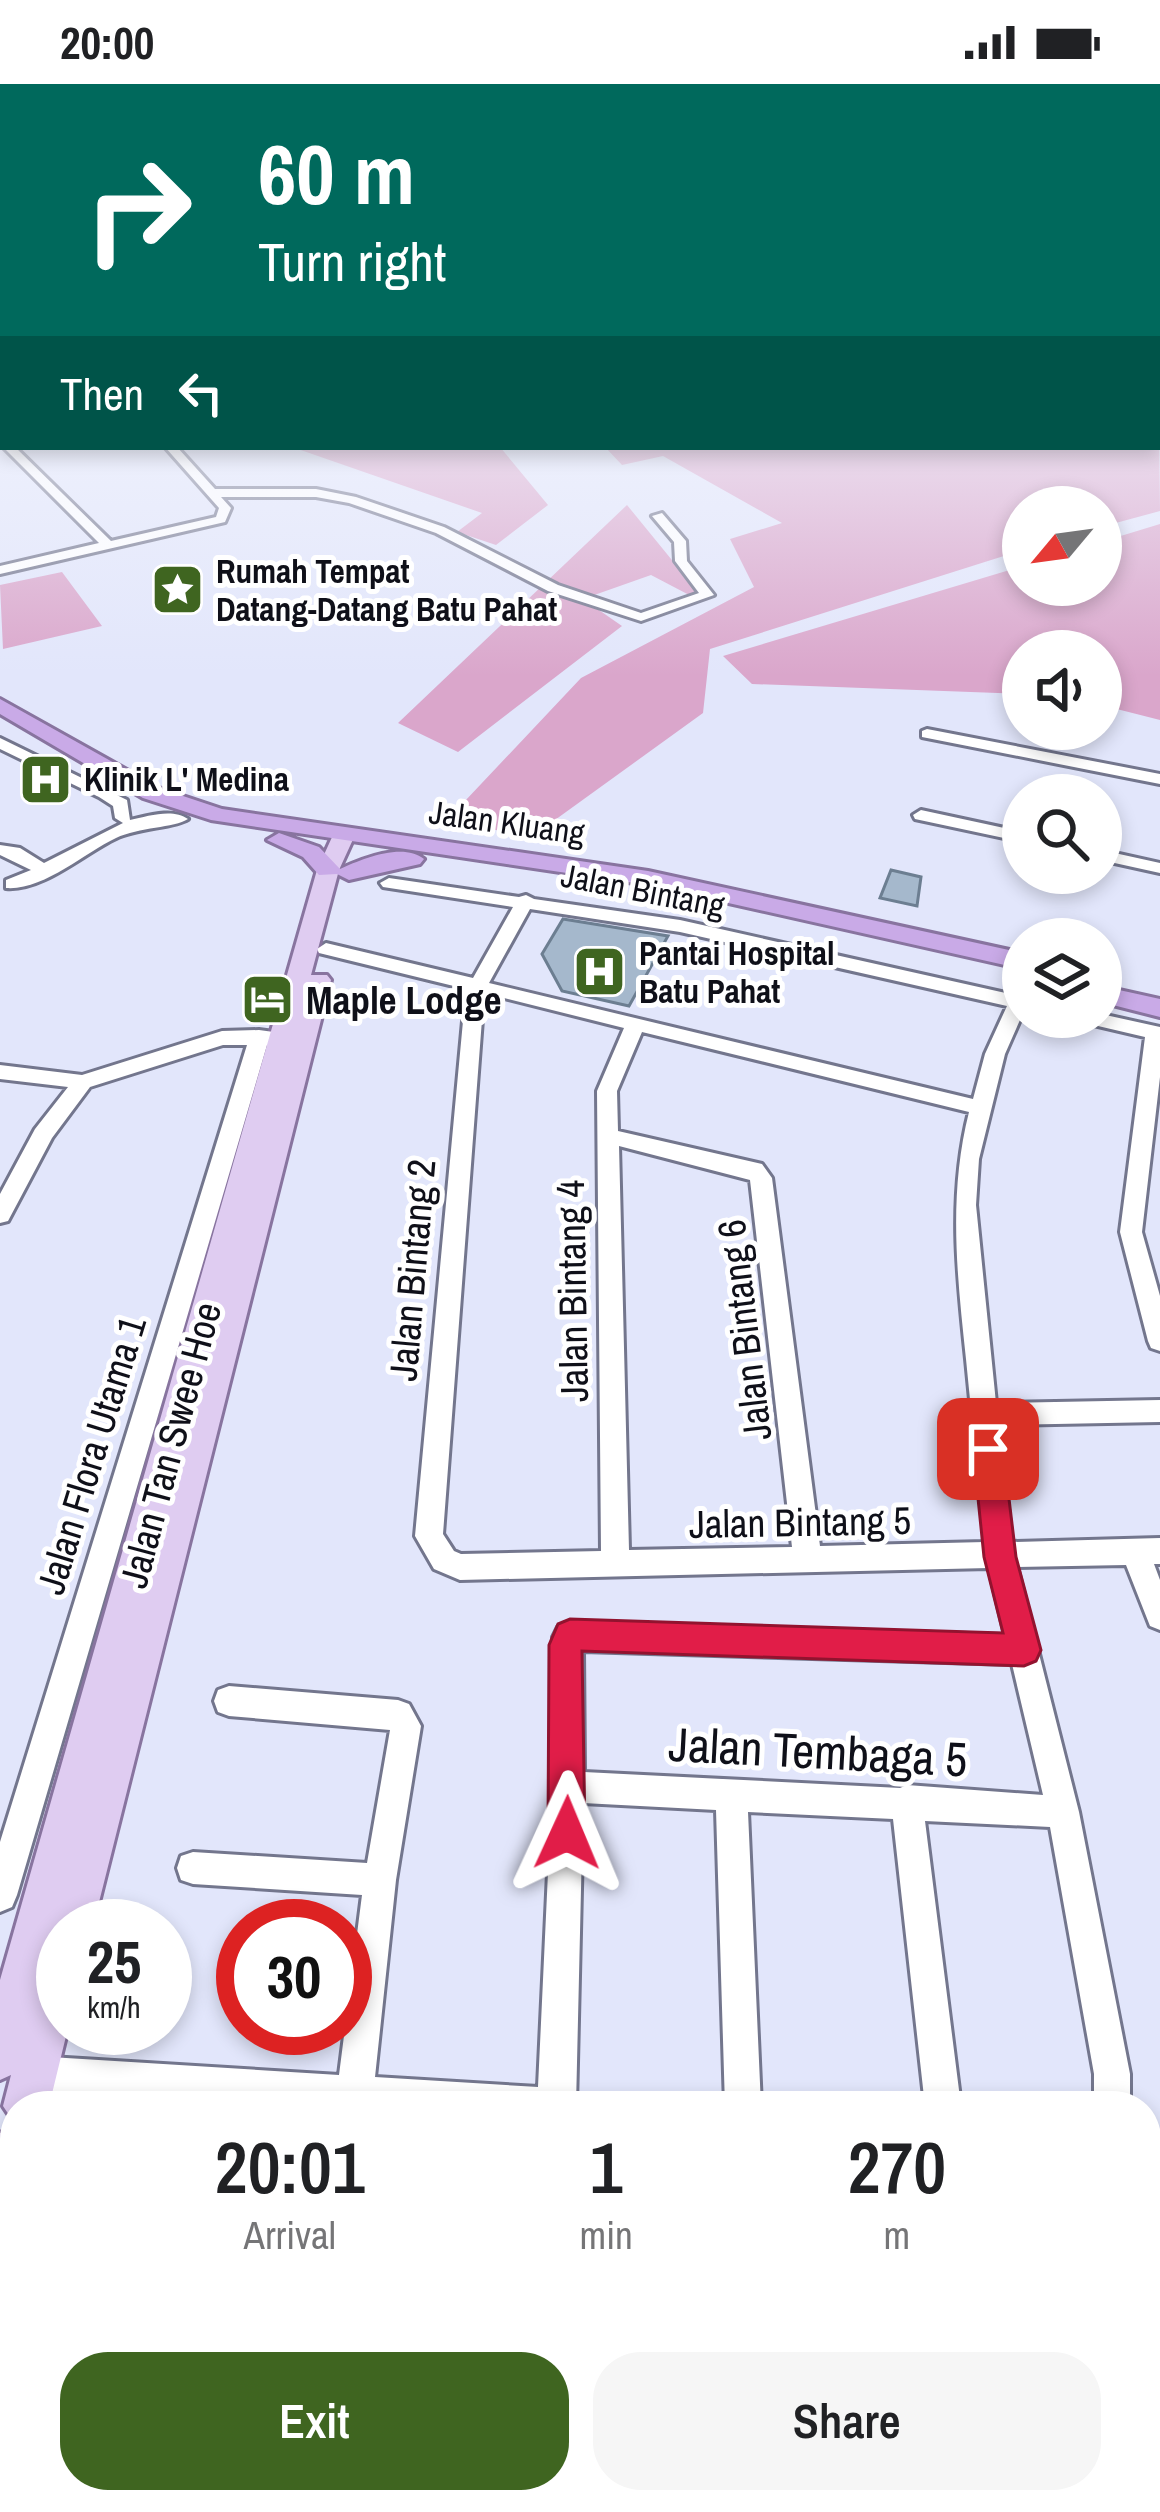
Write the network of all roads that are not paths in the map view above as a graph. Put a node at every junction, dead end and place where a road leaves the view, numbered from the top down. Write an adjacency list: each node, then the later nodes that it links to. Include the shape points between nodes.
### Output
1 (12, 450): 5 (street)
2 (173, 450): 3 (street)
3 (211, 493): 4 (street, via 352,500 440,530 553,588 641,617 707,595); 5 (street, via 225,508 221,519)
4 (658, 516)
5 (110, 547): 6 (street, via 14,560)
6 (0, 570)
7 (0, 705): 17 (highway, Jalan Kluang, via 170,801)
8 (0, 725): 12 (highway)
9 (927, 734): 11 (street)
10 (0, 743): 12 (street)
11 (1160, 779)
12 (128, 808): 14 (highway); 20 (street)
13 (921, 815): 15 (street)
14 (180, 819): 17 (highway, via 311,852); 20 (street, via 128,825)
15 (1002, 832)
16 (0, 853): 20 (street)
17 (347, 853): 23 (main road, Jalan Tan Swee Hoe); 24 (highway, Jalan Kluang, via 648,878); 27 (highway, Jalan Kluang, via 729,912); 35 (main road, Jalan Tan Swee Hoe)
18 (1122, 860): 19 (street)
19 (1160, 868)
20 (25, 877)
21 (389, 883): 22 (street, Jalan Bintang)
22 (526, 900): 25 (street); 28 (street, Jalan Bintang)
23 (326, 949): 25 (street); 59 (main road, Jalan Tan Swee Hoe)
24 (1002, 956)
25 (479, 983): 32 (street); 46 (street, Jalan Bintang 2, via 429,1536)
26 (1122, 983): 29 (highway)
27 (1002, 985)
28 (1002, 986)
29 (1160, 992)
30 (1122, 1005): 33 (highway)
31 (1122, 1021): 33 (street)
32 (637, 1022): 38 (street); 39 (street, Jalan Bintang 4, via 608,1084)
33 (1158, 1025): 41 (street, via 1132,1232)
34 (1002, 1037): 38 (street)
35 (271, 1038): 37 (street, via 221,1038); 58 (street, Jalan Flora Utama 1); 61 (main road, Jalan Tan Swee Hoe)
36 (0, 1072): 37 (street)
37 (82, 1082): 40 (street)
38 (981, 1108): 43 (street, via 965,1204)
39 (608, 1136): 47 (street, Jalan Bintang 6, via 761,1178); 48 (street, Jalan Bintang 4)
40 (3, 1204)
41 (1160, 1341)
42 (1160, 1411): 43 (street)
43 (985, 1414): 45 (street)
44 (1147, 1551): 45 (street, Jalan Bintang 5); 49 (street)
45 (1000, 1557): 47 (street, Jalan Bintang 5); 50 (street)
46 (444, 1560): 48 (street, Jalan Bintang 5, via 460,1567)
47 (808, 1561): 48 (street, Jalan Bintang 5)
48 (615, 1564)
49 (1160, 1616)
50 (1024, 1650): 52 (street, via 570,1635); 55 (street)
51 (230, 1701): 57 (street, via 398,1715 407,1734)
52 (568, 1787): 53 (street, Jalan Tembaga 5); 64 (street)
53 (731, 1796): 54 (street, Jalan Tembaga 5); 65 (street)
54 (907, 1802): 55 (street, Jalan Tembaga 5); 66 (street)
55 (1063, 1811): 67 (street)
56 (193, 1868): 57 (street)
57 (380, 1880): 63 (street)
58 (0, 1895)
59 (79, 1899)
60 (36, 2035): 61 (main road)
61 (20, 2079): 62 (street)
62 (329, 2091)
63 (355, 2091)
64 (558, 2091)
65 (741, 2091)
66 (941, 2091)
67 (1112, 2091)

